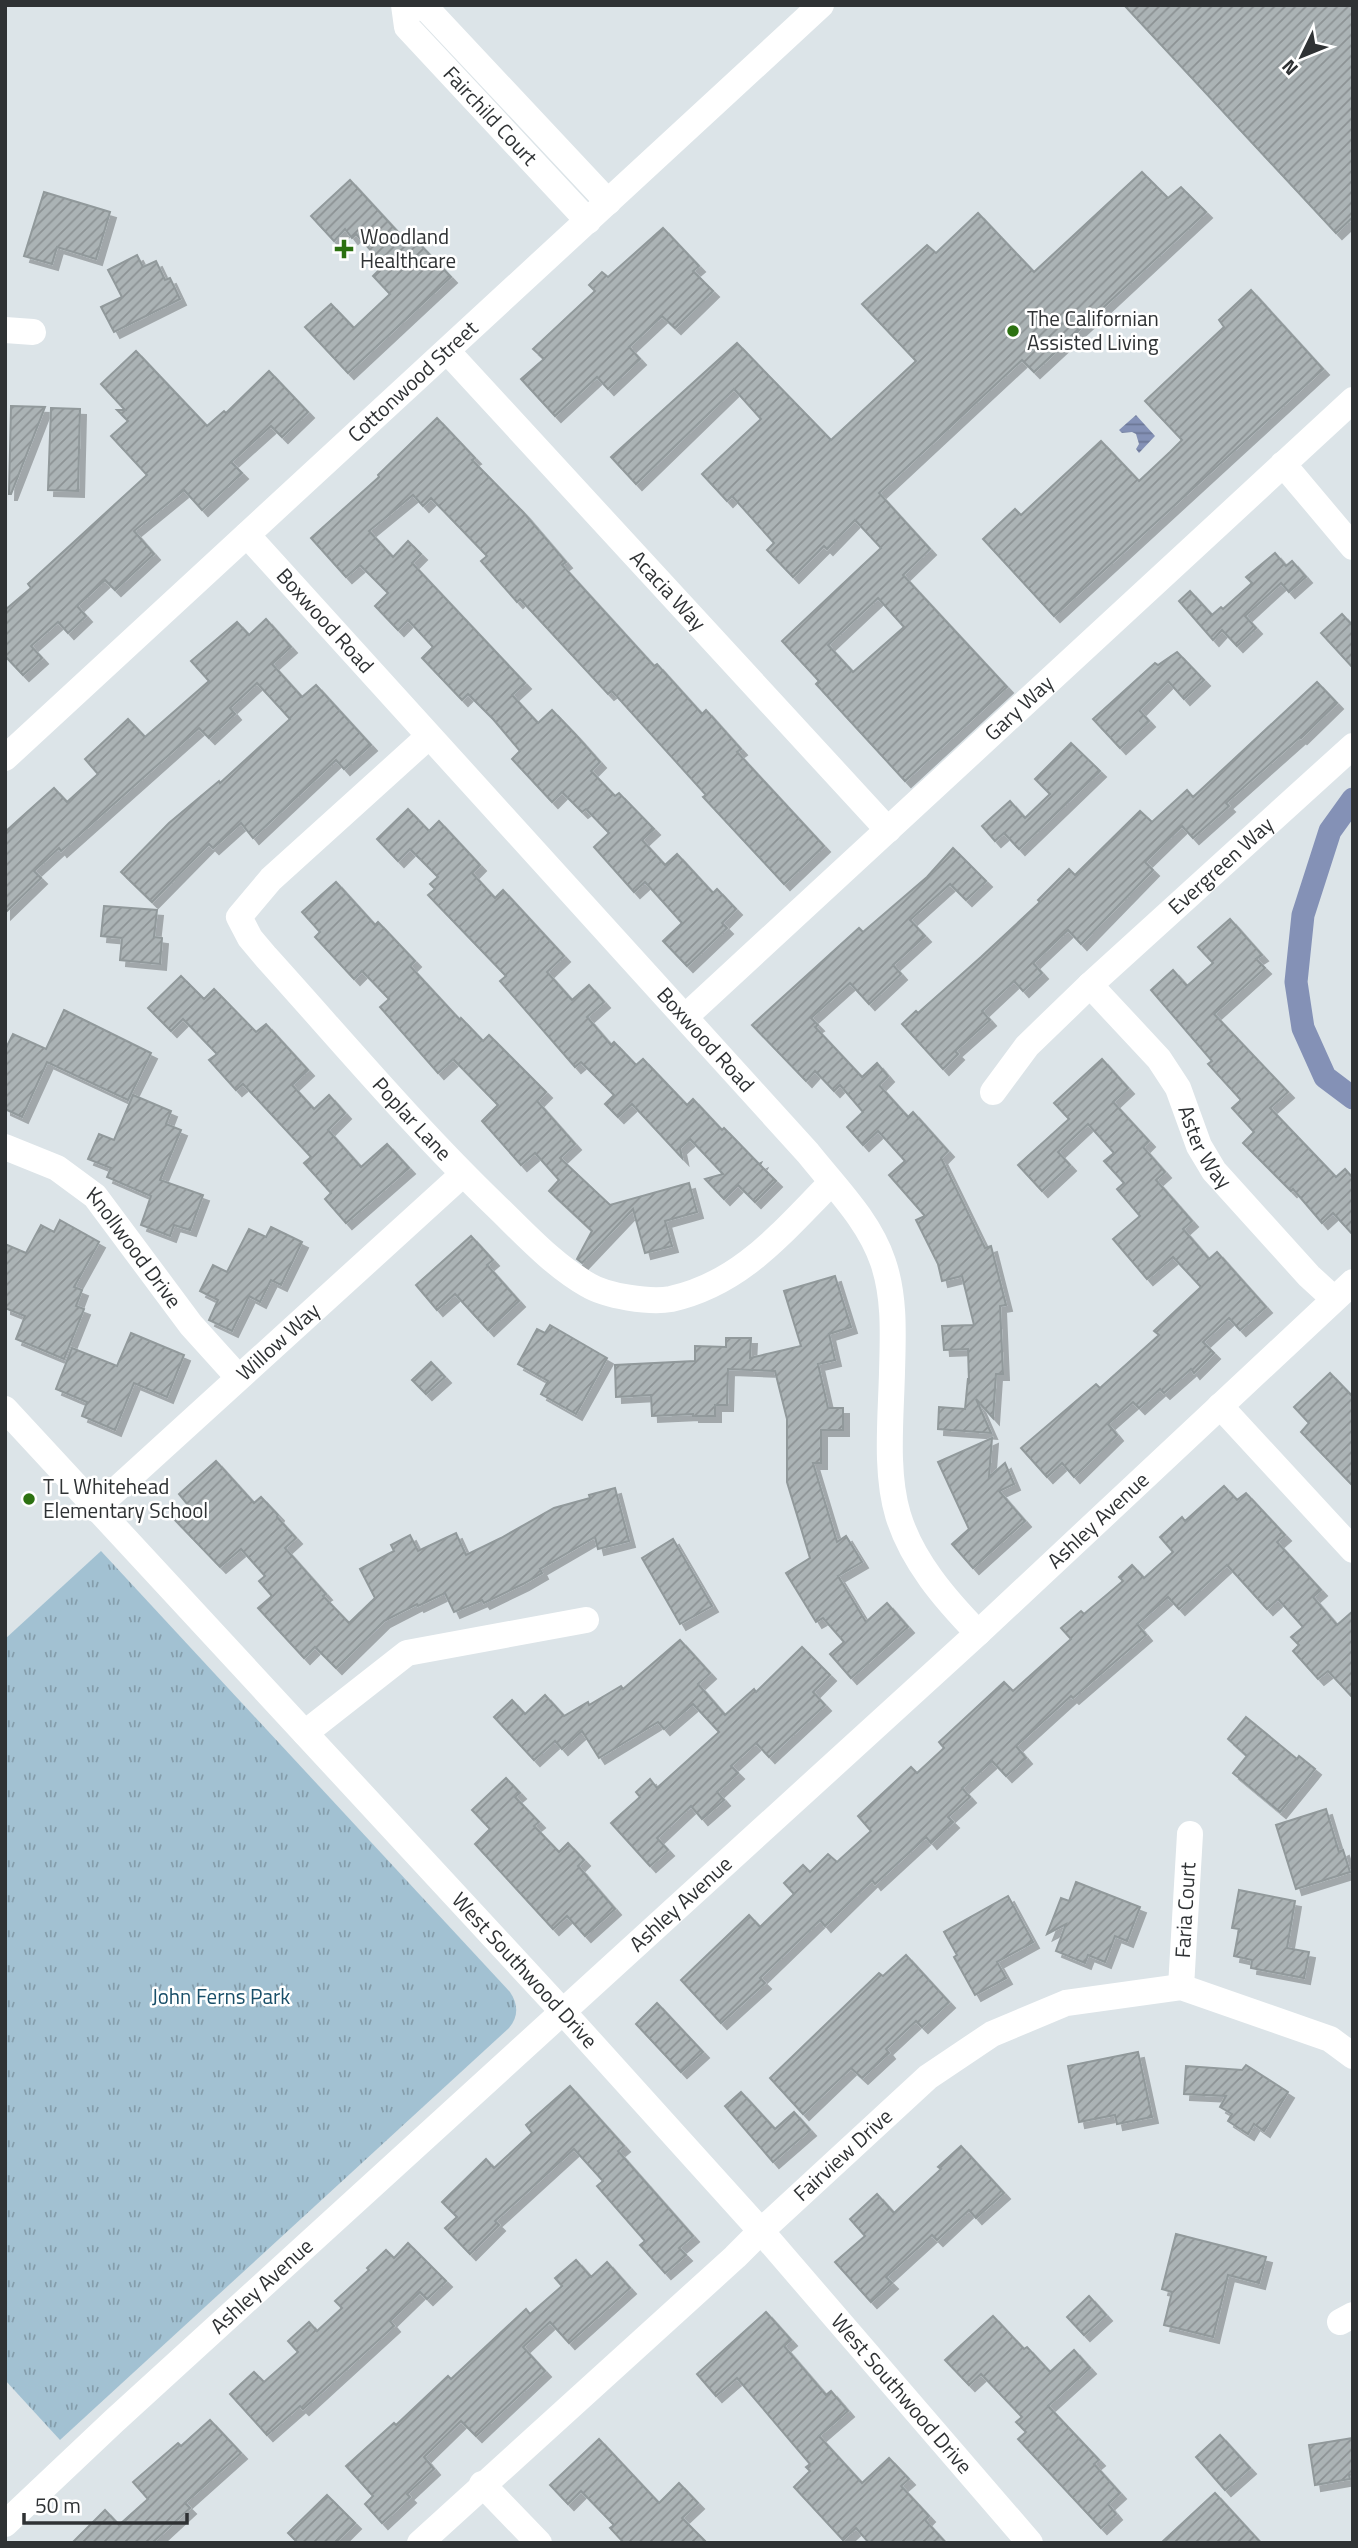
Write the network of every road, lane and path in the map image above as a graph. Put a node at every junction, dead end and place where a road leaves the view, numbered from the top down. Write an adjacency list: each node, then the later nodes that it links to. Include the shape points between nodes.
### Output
1 (405, 5): 3 (street, Fairchild Court, via 427,9); 4 (street, Fairchild Court, via 407,27)
2 (821, 5): 3 (street, Cottonwood Street)
3 (608, 202): 4 (street, Cottonwood Street)
4 (588, 221): 7 (street, Cottonwood Street)
5 (5, 330): 6 (street)
6 (33, 332)
7 (447, 351): 10 (street, Cottonwood Street); 15 (street, Acacia Way)
8 (1353, 400): 9 (street, Gary Way)
9 (1283, 464): 11 (street); 15 (street, Gary Way)
10 (247, 535): 12 (street, Boxwood Road); 14 (street, Cottonwood Street)
11 (1353, 547)
12 (428, 737): 17 (street, Boxwood Road); 20 (street, Poplar Lane, via 271,878 239,917 266,957)
13 (1353, 746): 16 (street, Evergreen Way)
14 (5, 758)
15 (888, 830): 17 (street, Gary Way)
16 (1090, 985): 18 (street, Evergreen Way, via 1027,1046); 22 (street, Aster Way, via 1159,1059 1178,1088 1199,1146 1214,1171 1309,1276)
17 (685, 1017): 21 (street, Boxwood Road)
18 (993, 1092)
19 (5, 1147): 23 (street, Knollwood Drive, via 57,1168 95,1196 191,1325)
20 (463, 1174): 21 (street, Poplar Lane, via 558,1266 591,1287 625,1297 667,1300 736,1273); 23 (street, Willow Way)
21 (831, 1183): 29 (street, Boxwood Road, via 872,1234 891,1291 889,1454 897,1514 929,1575)
22 (1343, 1290): 24 (street, Ashley Avenue)
23 (238, 1377): 26 (street, Willow Way)
24 (1220, 1406): 27 (street); 29 (street, Ashley Avenue)
25 (5, 1409): 26 (street, West Southwood Drive)
26 (95, 1509): 30 (street, West Southwood Drive)
27 (1353, 1550)
28 (586, 1620): 30 (street, via 407,1653)
29 (978, 1633): 33 (street, Ashley Avenue)
30 (305, 1733): 33 (street, West Southwood Drive)
31 (1190, 1833): 32 (street, Faria Court)
32 (1181, 1987): 34 (street, Fairview Drive, via 1330,2039); 35 (street, Fairview Drive, via 1066,2003 992,2034 928,2077)
33 (564, 2012): 35 (street, West Southwood Drive); 37 (street, Ashley Avenue)
34 (1353, 2056)
35 (761, 2231): 36 (street, Fairview Drive); 40 (street, West Southwood Drive)
36 (482, 2484): 38 (street, Fairview Drive); 39 (street)
37 (5, 2524)
38 (420, 2543)
39 (538, 2543)
40 (1030, 2543)

